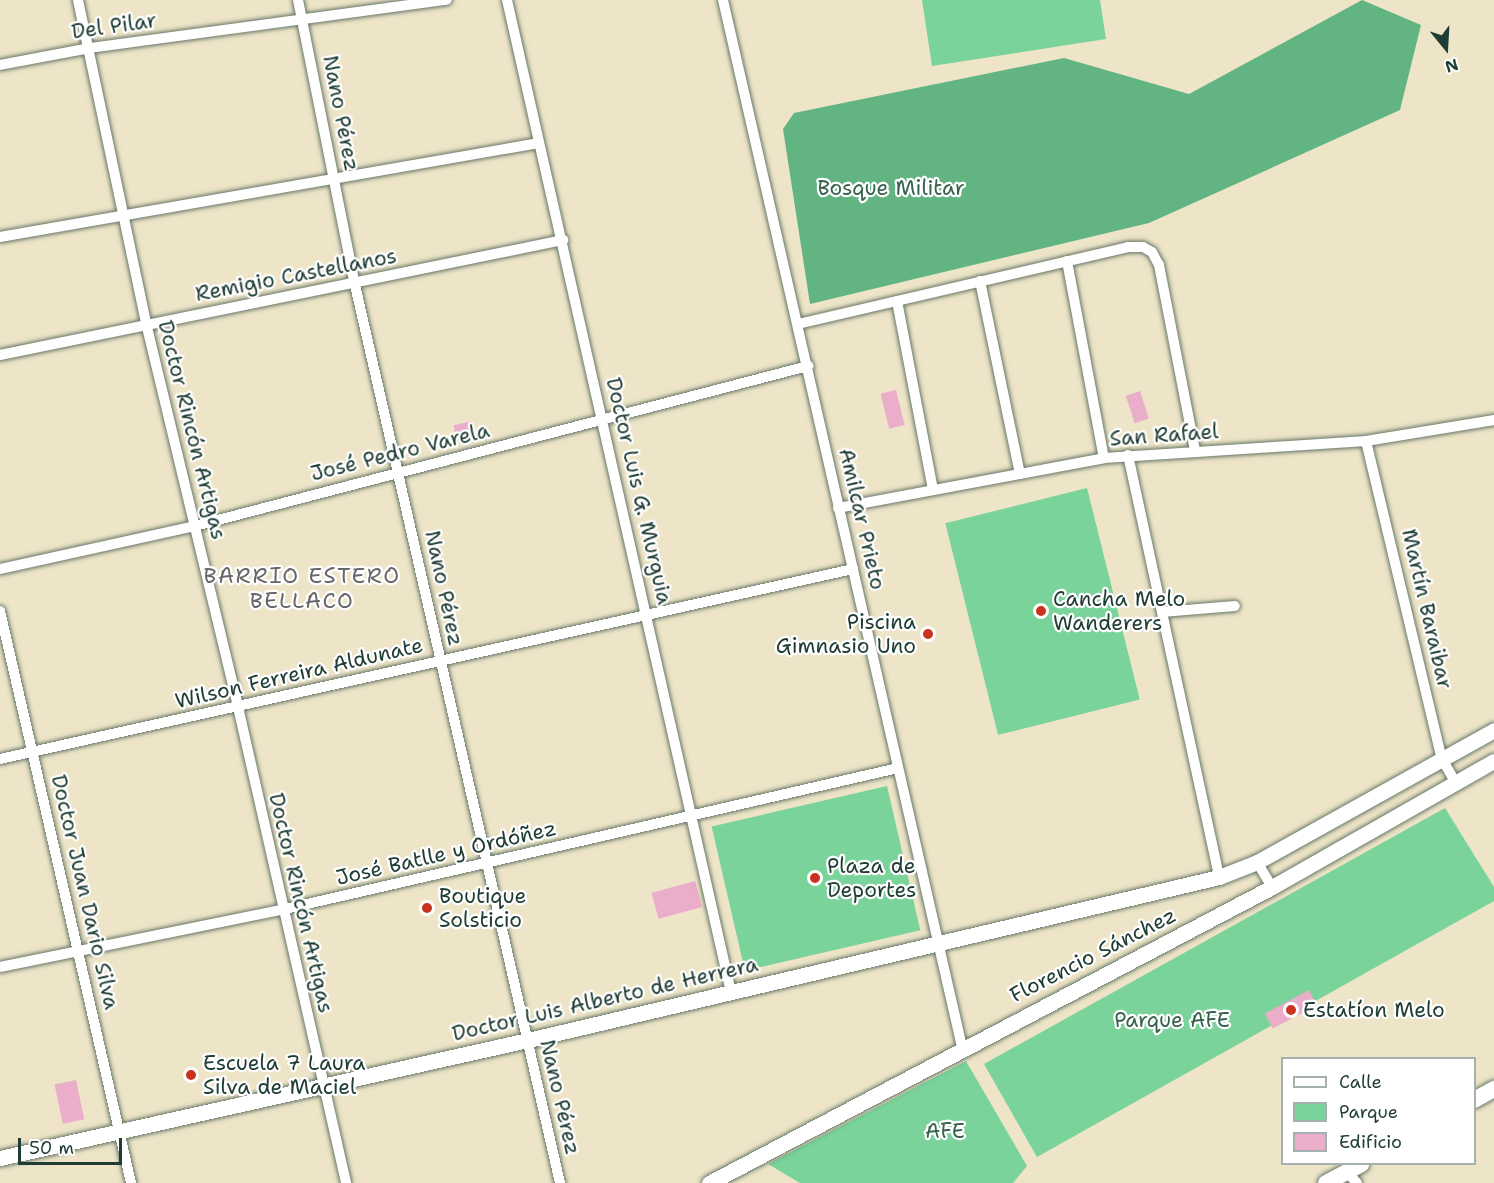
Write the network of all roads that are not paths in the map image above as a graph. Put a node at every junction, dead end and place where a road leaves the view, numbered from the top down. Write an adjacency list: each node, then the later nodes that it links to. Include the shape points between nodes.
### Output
1 (78, 0): 7 (street, Doctor Rincón Artigas)
2 (298, 0): 6 (street, Nano Pérez)
3 (447, 0): 6 (street, Del Pilar)
4 (507, 0): 9 (street, Doctor Luis G. Murguia)
5 (723, 0): 19 (street, Amilcar Prieto)
6 (302, 19): 7 (street, Del Pilar); 10 (street, Nano Pérez)
7 (90, 48): 8 (street, Del Pilar); 11 (street, Doctor Rincón Artigas)
8 (0, 65)
9 (539, 143): 10 (street); 13 (street, Doctor Luis G. Murguia)
10 (335, 180): 11 (street); 16 (street, Nano Pérez)
11 (122, 214): 12 (street); 18 (street, Doctor Rincón Artigas)
12 (0, 237)
13 (563, 240): 16 (street, Remigio Castellanos); 23 (street, Doctor Luis G. Murguia)
14 (1067, 261): 15 (street); 25 (street, via 1128,247 1152,252 1159,265); 27 (street)
15 (980, 281): 17 (street); 29 (street)
16 (355, 285): 18 (street, Remigio Castellanos); 28 (street, Nano Pérez)
17 (897, 301): 19 (street); 30 (street)
18 (146, 323): 20 (street, Remigio Castellanos); 32 (street, Doctor Rincón Artigas)
19 (798, 324): 21 (street, Amilcar Prieto)
20 (0, 355)
21 (808, 366): 23 (street, José Pedro Varela); 31 (street, Amilcar Prieto)
22 (1494, 420): 24 (street, San Rafael)
23 (603, 421): 28 (street, José Pedro Varela); 38 (street, Doctor Luis G. Murguia)
24 (1366, 441): 25 (street, San Rafael); 44 (street, Martín Baraibar)
25 (1195, 450): 26 (street, San Rafael)
26 (1128, 455): 27 (street, San Rafael); 37 (street)
27 (1104, 458): 29 (street, San Rafael)
28 (399, 472): 32 (street, José Pedro Varela); 39 (street, Nano Pérez)
29 (1020, 474): 30 (street, San Rafael)
30 (933, 490): 31 (street, San Rafael)
31 (838, 508): 34 (street, Amilcar Prieto)
32 (195, 526): 33 (street, José Pedro Varela); 40 (street, Doctor Rincón Artigas)
33 (0, 569)
34 (853, 569): 38 (street, Wilson Ferreira Aldunate); 46 (street, Amilcar Prieto)
35 (1235, 606): 37 (street)
36 (0, 611): 42 (street, Doctor Juan Dario Silva)
37 (1162, 612): 51 (street)
38 (648, 616): 39 (street, Wilson Ferreira Aldunate); 48 (street, Doctor Luis G. Murguia)
39 (440, 662): 40 (street, Wilson Ferreira Aldunate); 49 (street, Nano Pérez)
40 (238, 707): 42 (street, Wilson Ferreira Aldunate); 53 (street, Doctor Rincón Artigas)
41 (1494, 730): 44 (street)
42 (33, 752): 43 (street, Wilson Ferreira Aldunate); 55 (street, Doctor Juan Dario Silva)
43 (0, 759)
44 (1442, 759): 47 (street, Martín Baraibar); 50 (street)
45 (1494, 761): 47 (street, Florencio Sánchez)
46 (898, 768): 48 (street, José Batlle y Ordóñez); 54 (street, Amilcar Prieto)
47 (1456, 783): 52 (street, Florencio Sánchez)
48 (693, 816): 49 (street, José Batlle y Ordóñez); 57 (street, Doctor Luis G. Murguia)
49 (489, 862): 53 (street, José Batlle y Ordóñez); 58 (street, Nano Pérez)
50 (1257, 862): 51 (street); 52 (street)
51 (1219, 877): 54 (street, Doctor Luis Alberto de Herrera)
52 (1272, 887): 59 (street, Florencio Sánchez)
53 (281, 910): 55 (street, José Batlle y Ordóñez); 60 (street, Doctor Rincón Artigas)
54 (936, 944): 57 (street, Doctor Luis Alberto de Herrera); 59 (street, Amilcar Prieto)
55 (78, 952): 56 (street, José Batlle y Ordóñez); 63 (street, Doctor Juan Dario Silva)
56 (0, 967)
57 (731, 992): 58 (street, Doctor Luis Alberto de Herrera)
58 (528, 1040): 60 (street, Doctor Luis Alberto de Herrera); 68 (street, Nano Pérez)
59 (962, 1047): 69 (street, Florencio Sánchez)
60 (323, 1085): 63 (street, Doctor Luis Alberto de Herrera); 67 (street, Doctor Rincón Artigas)
61 (1494, 1089): 62 (main road)
62 (1476, 1099)
63 (119, 1132): 64 (street, Doctor Luis Alberto de Herrera); 66 (street, Doctor Juan Dario Silva)
64 (0, 1158)
65 (1355, 1173): 70 (main road)
66 (131, 1183)
67 (346, 1183)
68 (560, 1183)
69 (709, 1183)
70 (1326, 1183)

